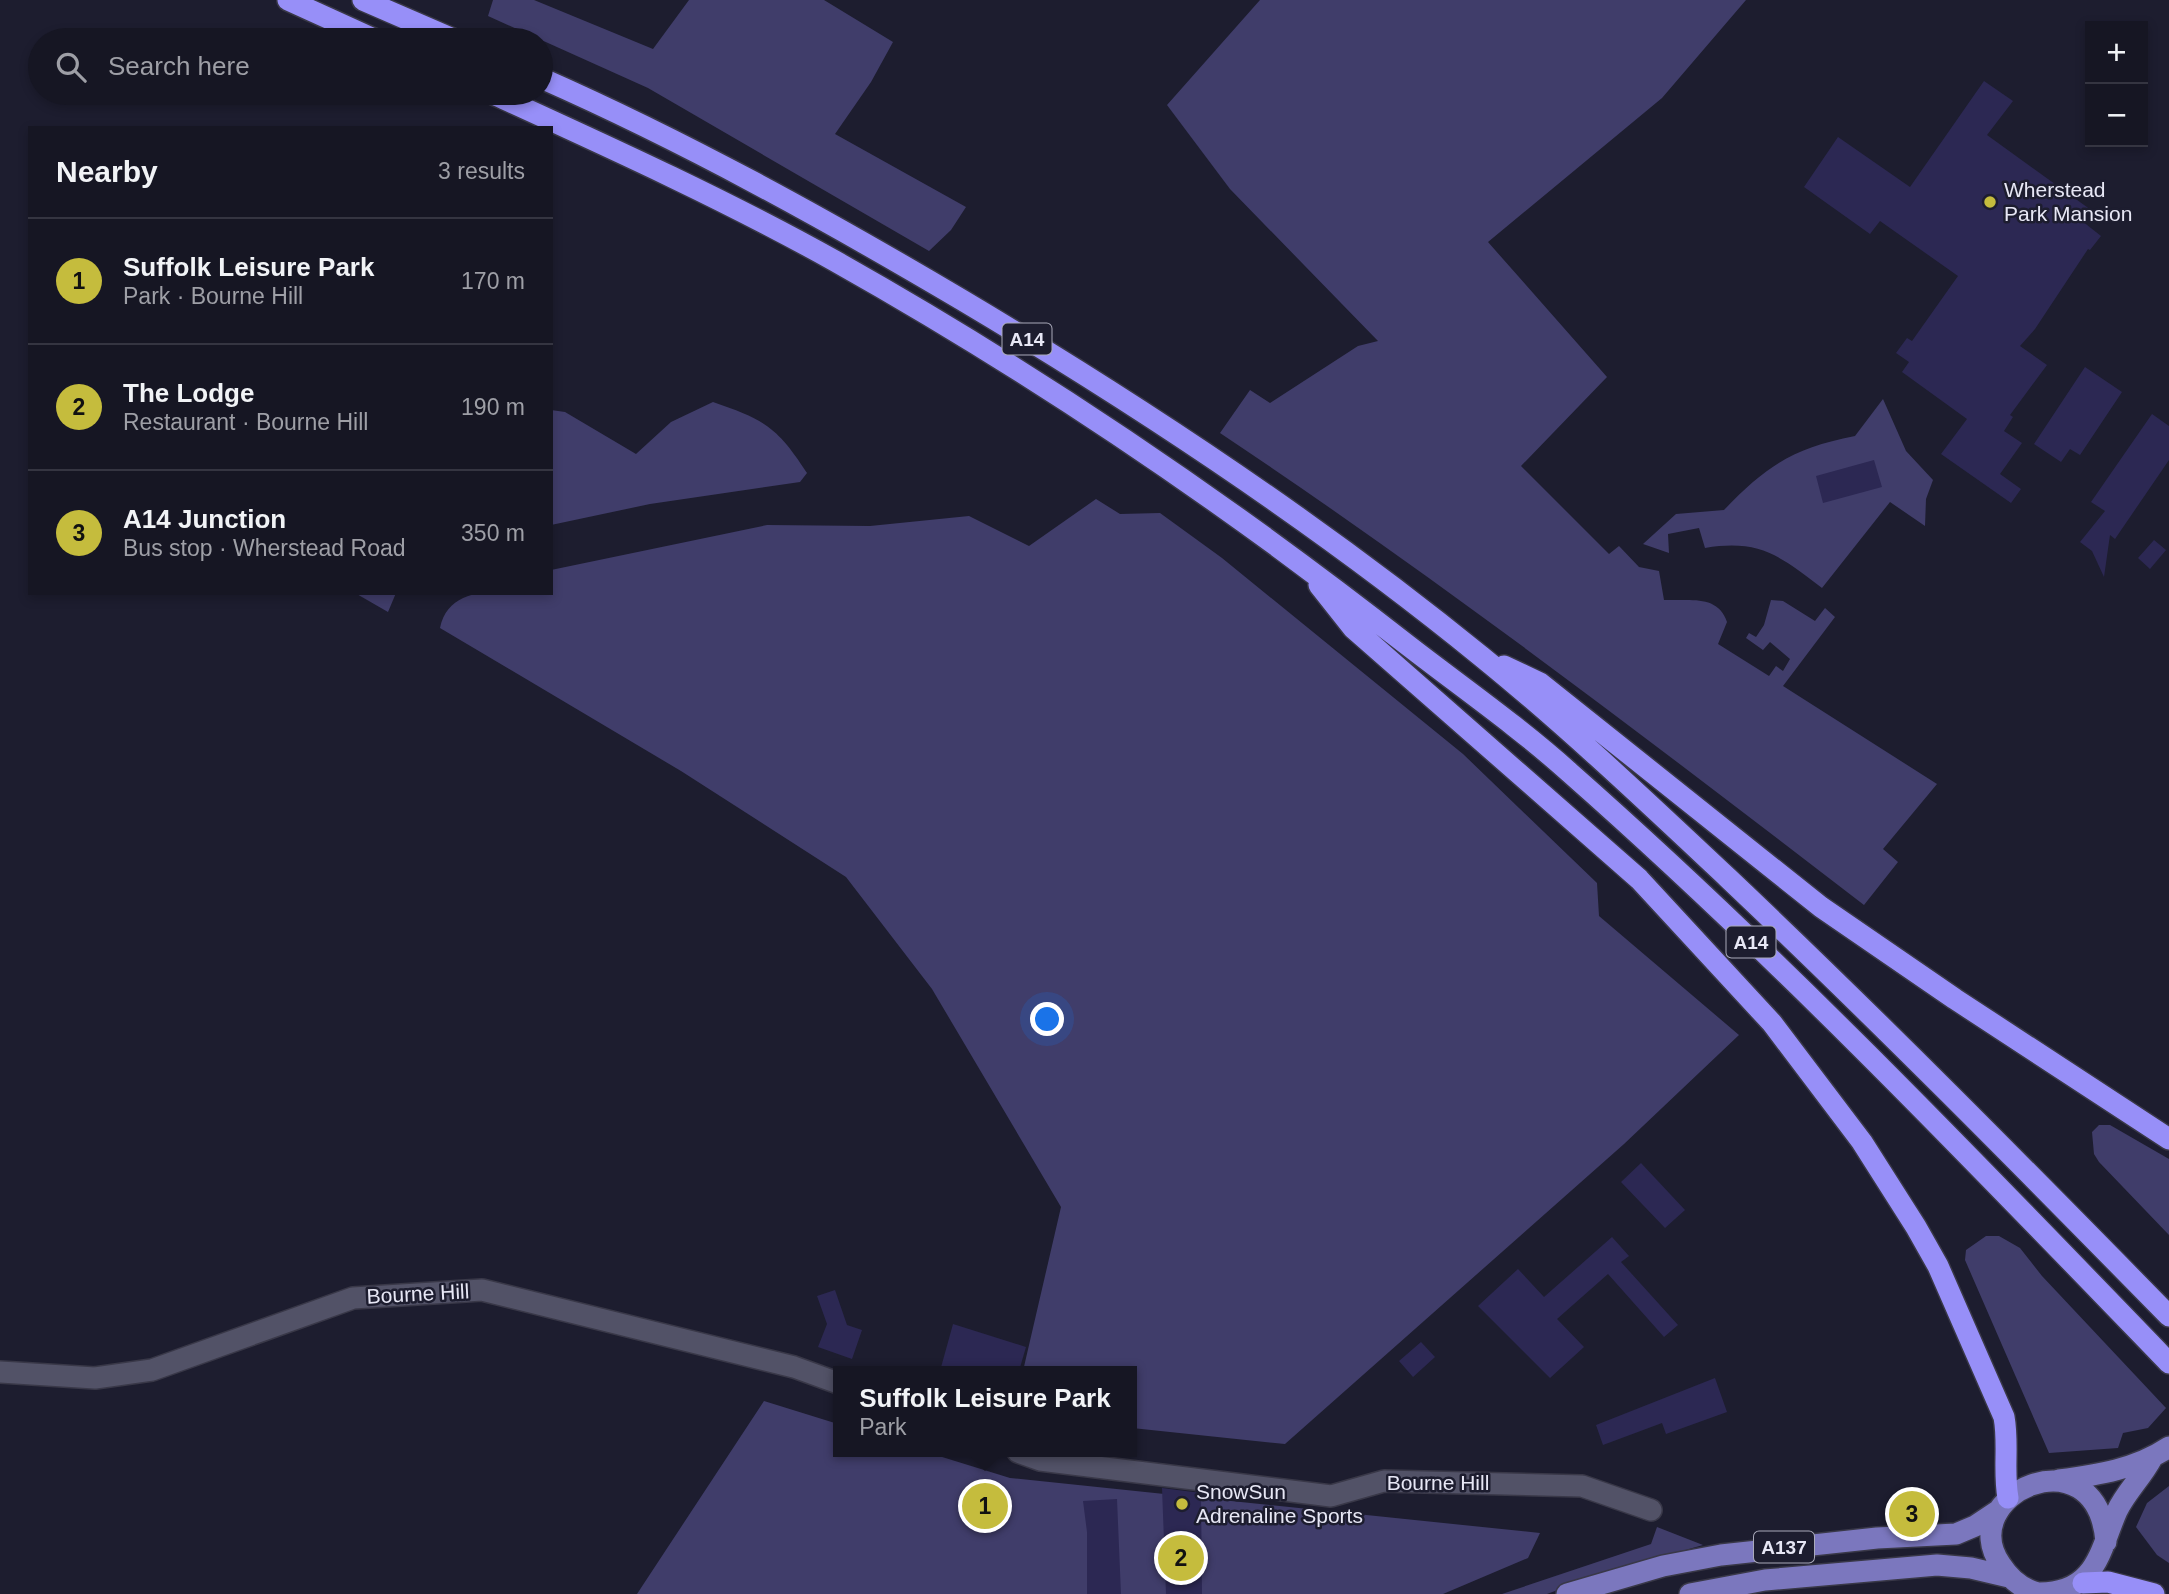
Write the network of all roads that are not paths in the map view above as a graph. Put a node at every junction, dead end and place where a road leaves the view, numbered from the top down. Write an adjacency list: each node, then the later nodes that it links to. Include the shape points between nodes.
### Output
1 (288, 0): 3 (highway)
2 (363, 0): 4 (highway)
3 (350, 28)
4 (427, 28)
5 (553, 83): 8 (highway, A14, via 645,124 853,236 1067,362 1319,530)
6 (517, 105): 7 (highway, A14, via 640,161 834,260 1045,387)
7 (1298, 559): 11 (highway, A14, via 1567,769 1796,984); 17 (highway, A14, via 1353,628 1639,879 1772,1023 1862,1142 1938,1266 2004,1416)
8 (1480, 655): 9 (highway, A14, via 1540,683 1821,907); 10 (highway, A14, via 1585,744 1819,964)
9 (2169, 1139)
10 (2169, 1316)
11 (2169, 1363)
12 (0, 1372): 13 (street, Bourne Hill, via 95,1378 152,1370 353,1298 482,1290 794,1367)
13 (833, 1381)
14 (2161, 1452): 16 (main road, via 2109,1473); 19 (main road, via 2117,1511)
15 (1031, 1457): 18 (street, Bourne Hill, via 1331,1496 1384,1481 1582,1486)
16 (2055, 1481): 17 (main road, via 2032,1483); 19 (main road, via 2074,1486 2098,1507)
17 (2003, 1504): 20 (main road, via 1993,1542 1998,1561); 22 (main road, A137, via 1956,1534 1721,1555 1663,1566)
18 (1651, 1510)
19 (2106, 1542): 21 (main road, via 2095,1571)
20 (2015, 1585): 21 (main road, via 2053,1594); 23 (main road, A137, via 1971,1568 1937,1565 1765,1580)
21 (2076, 1588): 24 (highway, via 2108,1582)
22 (1567, 1594)
23 (1690, 1594)
24 (2154, 1594)

